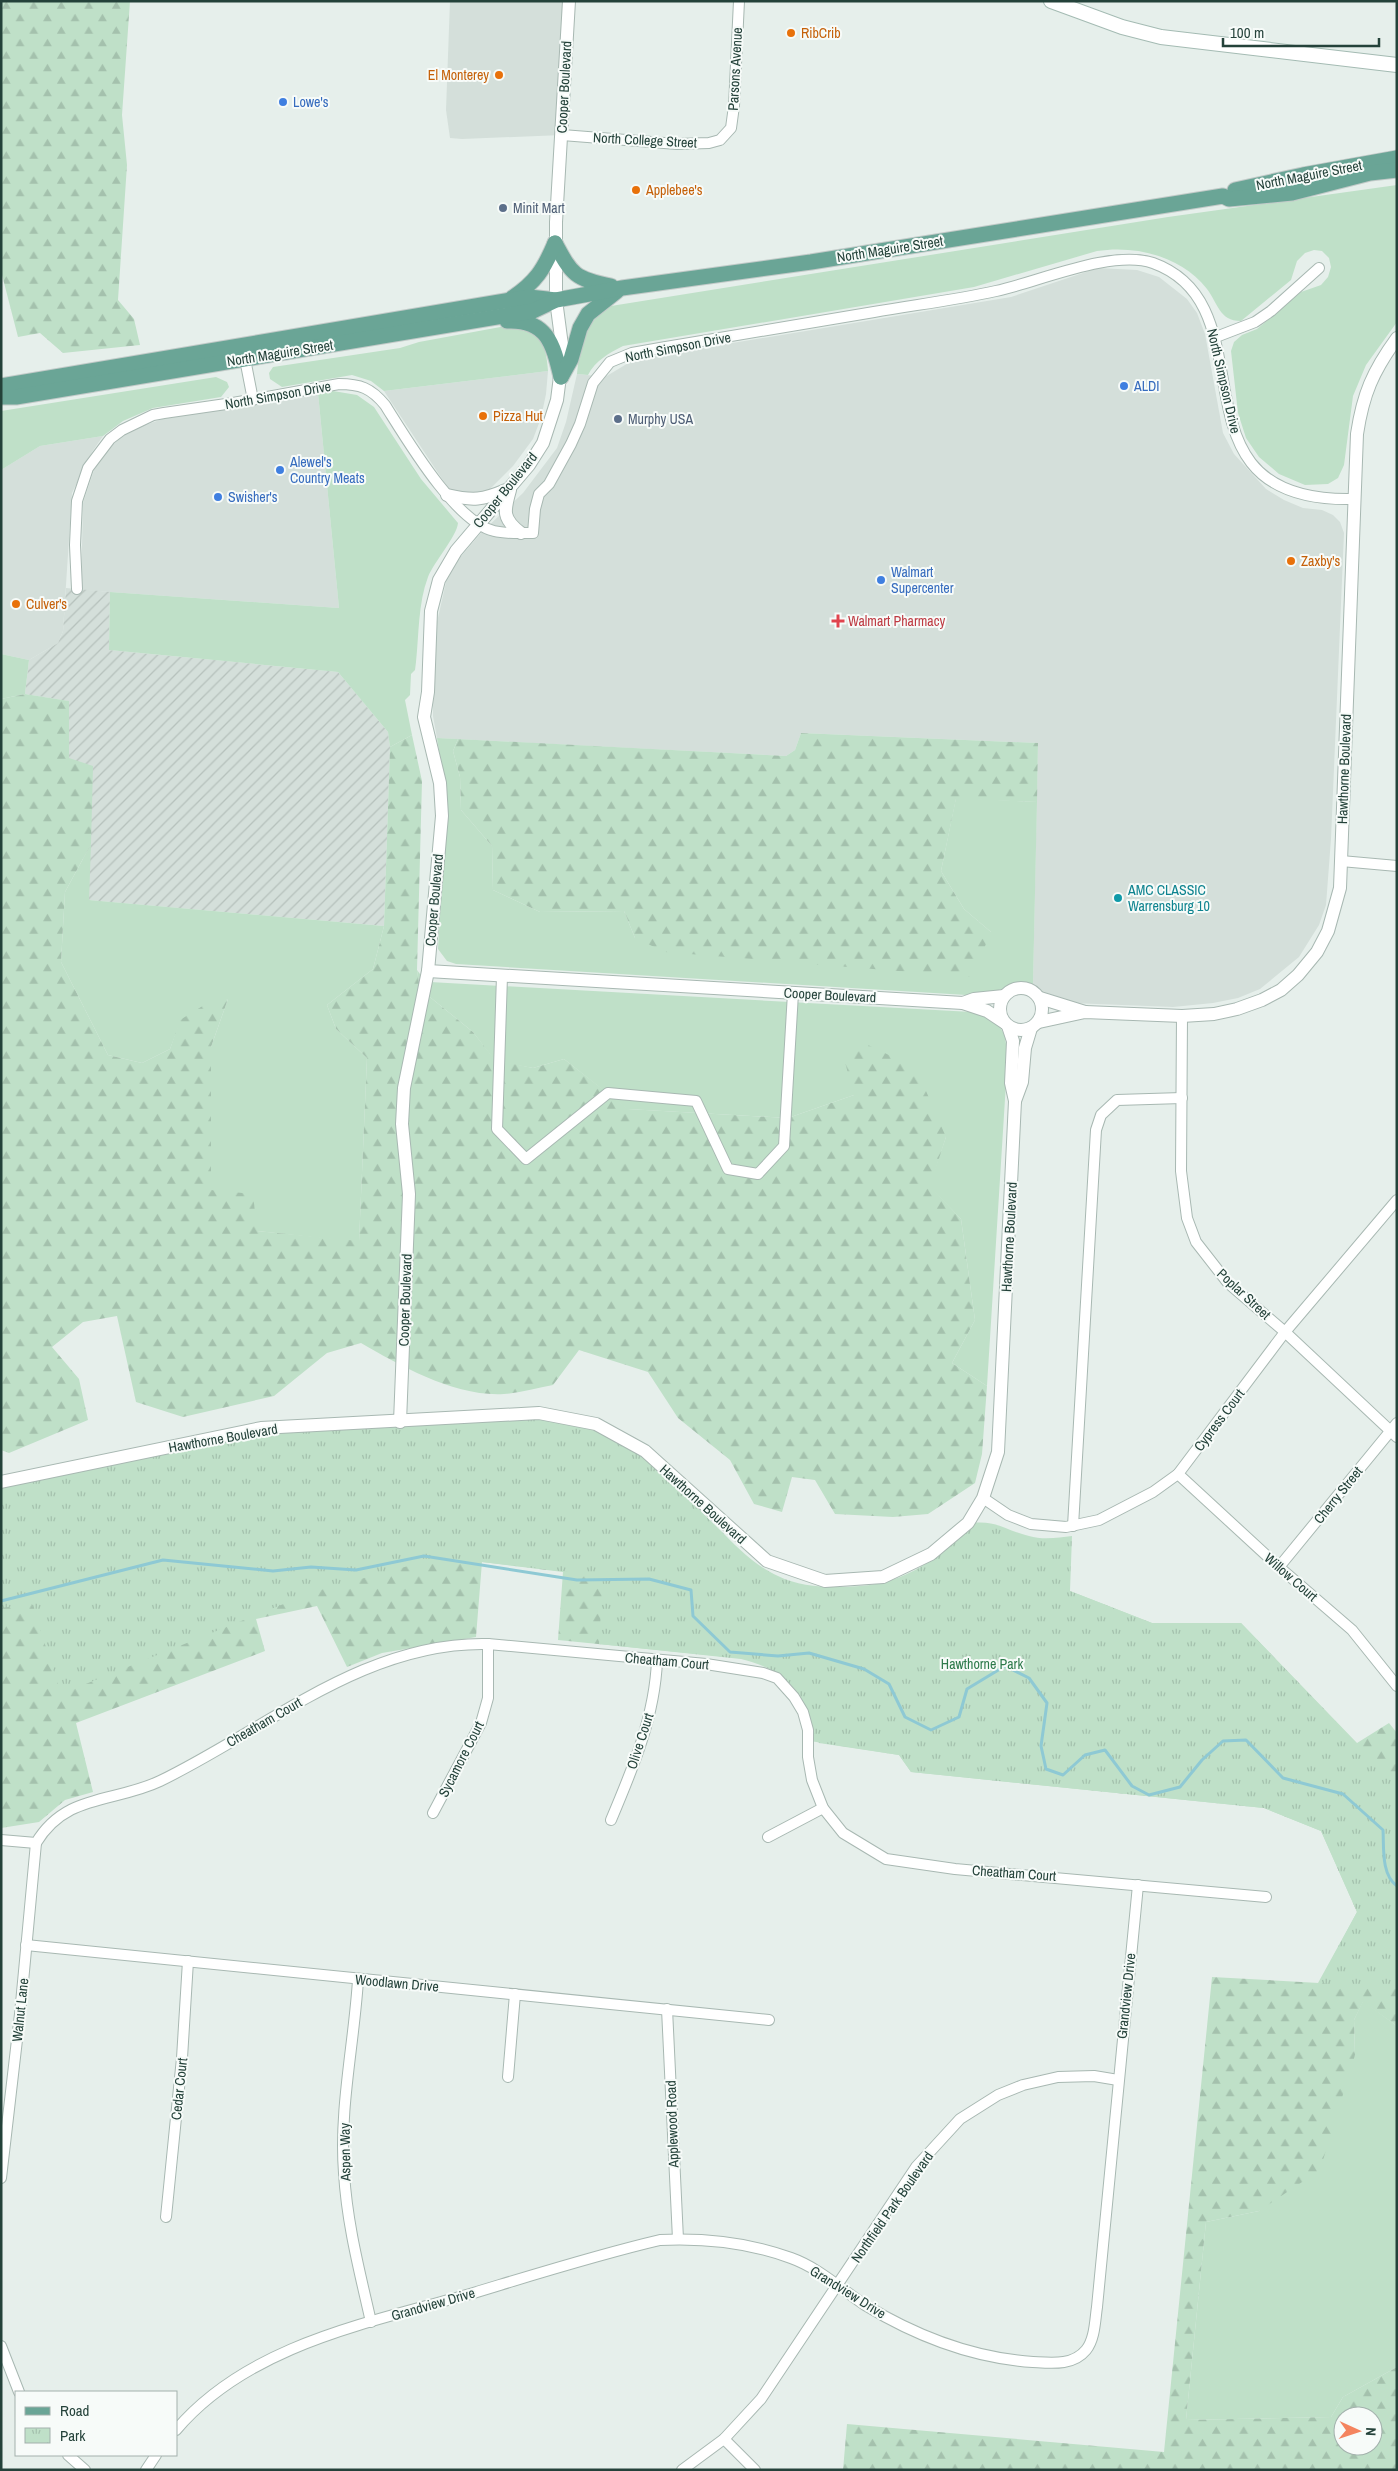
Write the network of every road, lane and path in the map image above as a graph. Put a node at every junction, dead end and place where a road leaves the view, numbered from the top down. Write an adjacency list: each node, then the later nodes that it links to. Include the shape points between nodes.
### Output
1 (568, 1): 5 (street, Cooper Boulevard)
2 (739, 1): 6 (street, Parsons Avenue, via 734,106 731,128)
3 (1051, 1): 4 (main road, via 1122,27 1161,37)
4 (1397, 65)
5 (562, 135): 6 (street, North College Street, via 709,144); 10 (street, Cooper Boulevard)
6 (726, 135)
7 (1397, 158): 9 (main road, North Maguire Street, via 1288,178 1228,192)
8 (1397, 170): 9 (main road, North Maguire Street, via 1370,173 1292,192 1229,199)
9 (1223, 196): 12 (main road, North Maguire Street, via 811,262)
10 (555, 244): 12 (main road, via 571,272 593,283); 13 (main road, via 534,281); 14 (street, Cooper Boulevard)
11 (1319, 268): 16 (street, via 1255,322)
12 (622, 288): 14 (main road, North Maguire Street); 19 (main road, via 588,314)
13 (509, 300): 14 (main road, North Maguire Street, via 529,297); 20 (main road, North Maguire Street)
14 (556, 300): 15 (main road, North Maguire Street, via 534,310); 19 (street, Cooper Boulevard, via 562,334)
15 (478, 320): 18 (main road, North Maguire Street); 19 (main road, via 520,320 534,325 545,333 554,347)
16 (1216, 337): 25 (street, North Simpson Drive, via 1224,394 1233,428 1250,460 1280,487 1325,499); 27 (street, North Simpson Drive, via 1199,300 1186,285 1154,263 1137,260 1104,262 961,298 632,353 610,362 593,382 571,444 540,494 533,534)
17 (1397, 338): 25 (street, Hawthorne Boulevard, via 1370,379 1361,404)
18 (245, 359): 21 (main road, North Maguire Street); 22 (street)
19 (561, 377): 23 (street, Cooper Boulevard, via 552,421 543,443)
20 (1, 386)
21 (1, 397)
22 (254, 400): 24 (street, North Simpson Drive, via 339,384 358,384 367,388 385,405); 28 (street, North Simpson Drive, via 152,415 110,439 88,468 77,501)
23 (511, 488): 24 (street, via 482,499); 26 (street, Cooper Boulevard); 27 (street, via 505,510 511,526)
24 (447, 495): 26 (street, North Simpson Drive)
25 (1354, 499): 29 (street, Hawthorne Boulevard)
26 (479, 524): 27 (street, North Simpson Drive, via 493,531); 31 (street, Cooper Boulevard, via 456,551 439,580 431,612 424,717 440,783 442,816)
27 (521, 533)
28 (77, 589)
29 (1341, 861): 30 (street); 38 (street, Hawthorne Boulevard, via 1340,888 1328,931 1317,952 1298,975 1281,990 1237,1009)
30 (1397, 866)
31 (428, 970): 32 (street, Cooper Boulevard); 45 (street, Cooper Boulevard, via 404,1088 402,1124 409,1194)
32 (502, 976): 33 (street, Cooper Boulevard); 33 (street, via 497,1129 526,1159 608,1093 696,1101 728,1170 758,1174 784,1146)
33 (793, 993): 36 (street, Cooper Boulevard)
34 (1004, 996): 35 (street, via 1022,987 1035,992); 36 (street, Cooper Boulevard); 39 (street, via 1000,1010)
35 (1040, 998): 37 (street, Hawthorne Boulevard); 40 (street, via 1043,1010)
36 (963, 1003): 39 (street, Cooper Boulevard, via 987,1011)
37 (1085, 1012): 38 (street, Hawthorne Boulevard); 40 (street, Hawthorne Boulevard)
38 (1182, 1016): 41 (street, Poplar Street)
39 (1006, 1024): 40 (street, via 1019,1030); 42 (street, Hawthorne Boulevard, via 1014,1041 1011,1083)
40 (1035, 1025): 42 (street, Hawthorne Boulevard, via 1025,1048 1022,1082)
41 (1182, 1098): 44 (street, Poplar Street, via 1183,1195 1196,1242 1228,1283); 50 (street, via 1117,1100 1101,1115 1096,1130)
42 (1015, 1101): 49 (street, Hawthorne Boulevard, via 998,1452)
43 (1397, 1200): 44 (street, Cypress Court)
44 (1286, 1332): 46 (street, Poplar Street); 47 (street, Cypress Court)
45 (400, 1422): 48 (street, Hawthorne Boulevard, via 261,1428); 49 (street, Hawthorne Boulevard, via 540,1414 596,1424 645,1451 766,1561 825,1581 883,1577 931,1554 968,1524)
46 (1395, 1430): 51 (street, Cherry Street)
47 (1178, 1474): 50 (street, Cypress Court, via 1153,1492 1099,1520); 51 (street, Willow Court)
48 (1, 1482)
49 (983, 1498): 50 (street, Cypress Court, via 1008,1515 1031,1524)
50 (1073, 1526)
51 (1279, 1567): 54 (street, Willow Court, via 1352,1630)
52 (488, 1644): 53 (street, Cheatham Court); 56 (street, Sycamore Court, via 488,1698 481,1722); 60 (street, Cheatham Court, via 464,1644 414,1653 346,1678 159,1782 65,1811 44,1829)
53 (657, 1660): 55 (street, Cheatham Court, via 763,1672 777,1678 803,1712 808,1730 812,1780); 57 (street, Olive Court, via 656,1685 642,1738 633,1768)
54 (1397, 1686)
55 (823, 1808): 58 (street); 61 (street, Cheatham Court, via 843,1833 886,1859 946,1868)
56 (433, 1813)
57 (610, 1820)
58 (768, 1837)
59 (1, 1840): 60 (street)
60 (36, 1842): 63 (street, Walnut Lane)
61 (1138, 1886): 62 (street, Cheatham Court); 70 (street, Grandview Drive)
62 (1266, 1897)
63 (26, 1945): 64 (street, Woodlawn Drive); 71 (street, Walnut Lane)
64 (188, 1961): 65 (street, Woodlawn Drive); 72 (street, Cedar Court)
65 (358, 1980): 66 (street, Woodlawn Drive); 75 (street, Aspen Way, via 343,2131 344,2173 353,2243)
66 (516, 1994): 67 (street, Woodlawn Drive); 69 (street)
67 (667, 2009): 68 (street, Woodlawn Drive); 73 (street, Applewood Road)
68 (769, 2020)
69 (508, 2077)
70 (1118, 2080): 74 (street, Northfield Park Boulevard, via 1094,2076 1058,2077 1023,2085 998,2095 960,2119 916,2167); 74 (street, Grandview Drive, via 1092,2338 1086,2350 1075,2360 1067,2363 1019,2361 937,2342 866,2305)
71 (1, 2178)
72 (166, 2216)
73 (678, 2239): 74 (street, Grandview Drive, via 759,2249 792,2258); 75 (street, Grandview Drive, via 633,2247)
74 (838, 2286): 79 (street, Northfield Park Boulevard, via 761,2399)
75 (371, 2322): 78 (street, Grandview Drive, via 307,2343 237,2376 204,2401)
76 (1, 2346): 77 (street)
77 (19, 2391)
78 (178, 2428)
79 (724, 2439): 84 (street, Northfield Park Boulevard); 85 (street)
80 (69, 2456): 82 (street)
81 (155, 2456): 83 (street)
82 (86, 2470)
83 (146, 2470)
84 (682, 2470)
85 (755, 2470)

